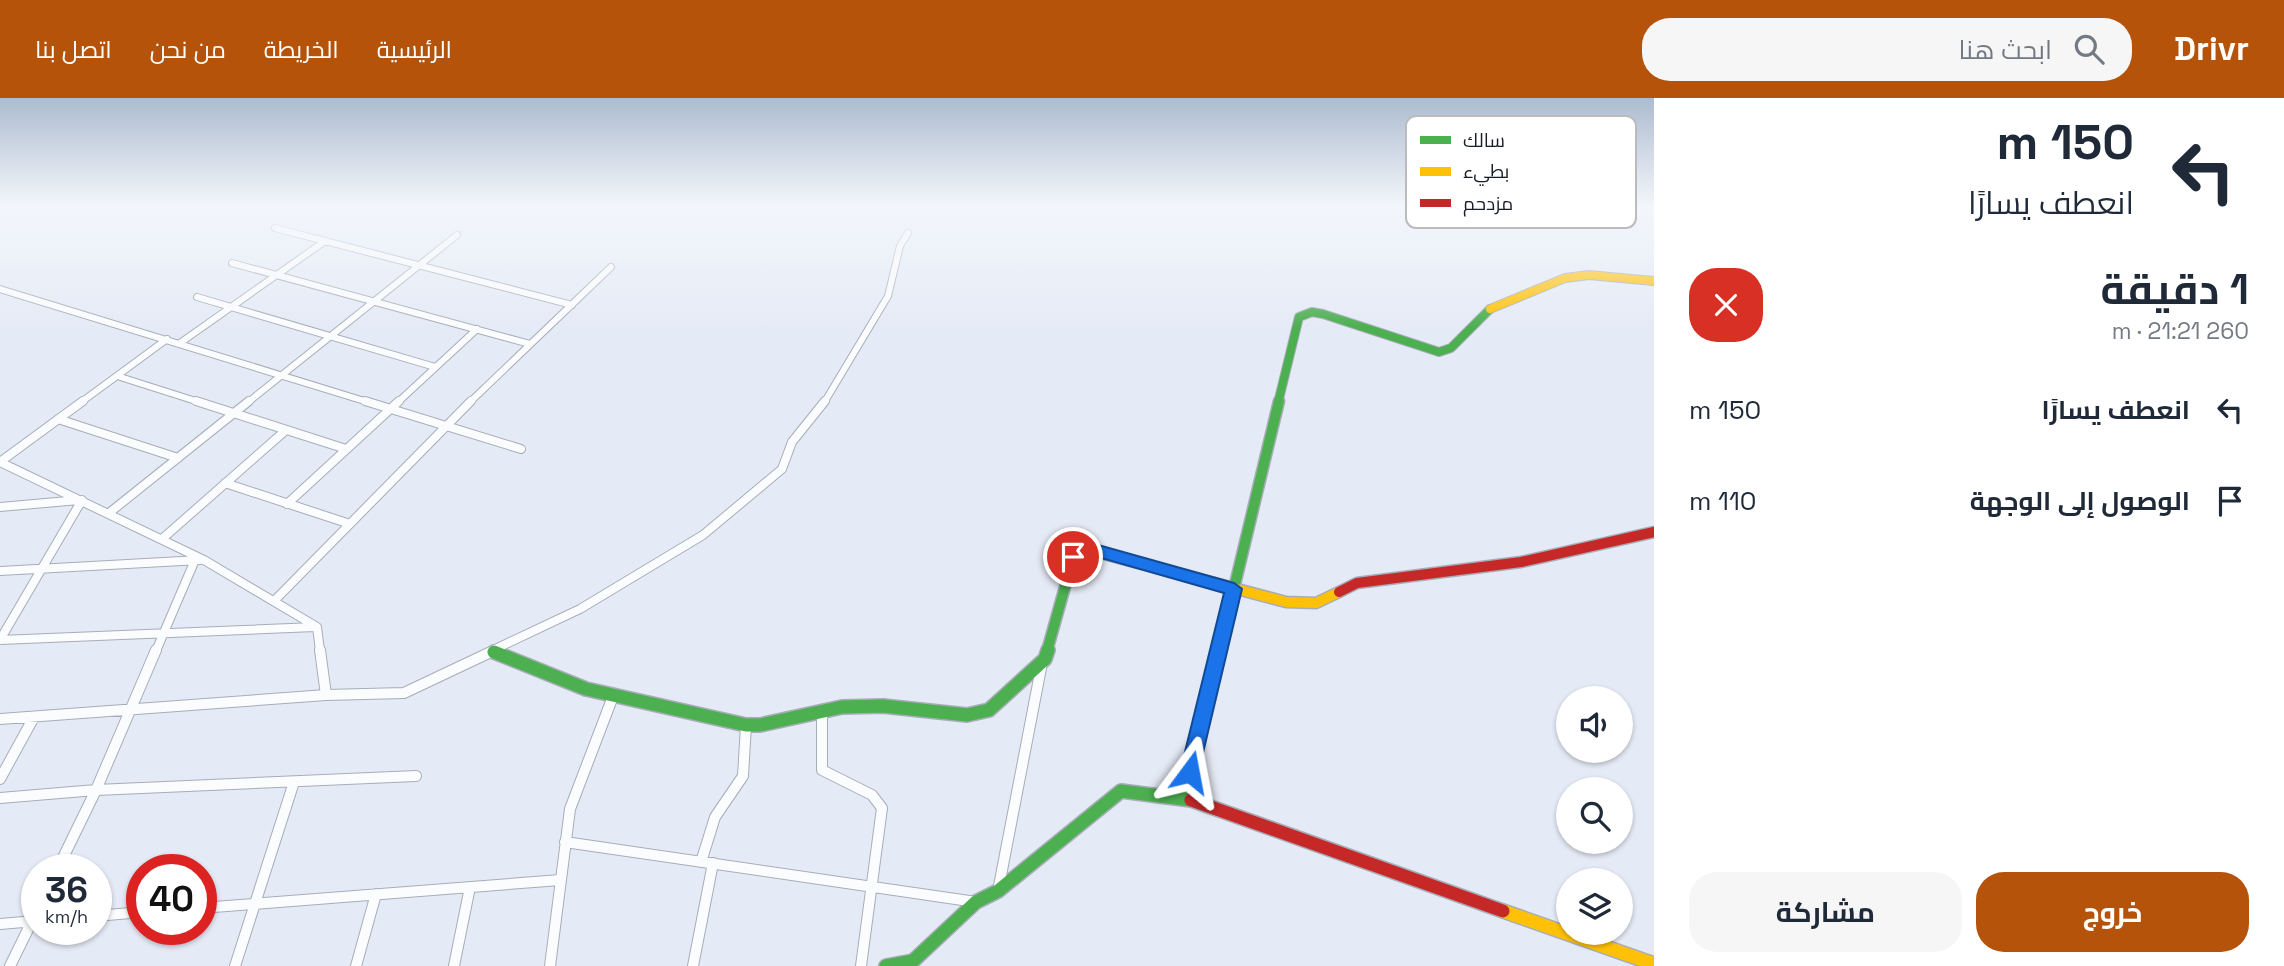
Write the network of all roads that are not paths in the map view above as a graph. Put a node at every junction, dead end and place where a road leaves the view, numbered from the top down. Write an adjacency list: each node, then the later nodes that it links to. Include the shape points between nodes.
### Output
1 (317, 247): 8 (street)
2 (347, 247): 6 (street)
3 (443, 247): 6 (street)
4 (900, 247): 47 (street, via 888,296 828,398 792,442 782,469 703,535 580,609)
5 (232, 263): 8 (street)
6 (420, 265): 12 (street); 13 (street)
7 (611, 267): 13 (street)
8 (276, 274): 12 (street); 14 (street)
9 (1654, 281): 42 (street, via 1589,275 1565,278 1494,305 1451,348 1439,352 1323,314 1302,315)
10 (0, 289): 17 (street)
11 (197, 297): 14 (street)
12 (374, 301): 15 (street); 16 (street)
13 (572, 305): 19 (street)
14 (229, 306): 16 (street); 18 (street)
15 (477, 329): 19 (street); 20 (street)
16 (331, 336): 20 (street); 21 (street)
17 (167, 339): 18 (street); 22 (street)
18 (180, 343): 21 (street)
19 (530, 344): 26 (street)
20 (435, 367): 23 (street)
21 (284, 374): 23 (street); 24 (street)
22 (117, 376): 24 (street); 25 (street)
23 (390, 408): 26 (street); 28 (street)
24 (234, 413): 27 (street); 30 (street)
25 (58, 419): 30 (street); 32 (street, via 0,462)
26 (446, 426): 29 (street); 36 (street)
27 (286, 430): 28 (street); 31 (street)
28 (345, 449): 33 (street)
29 (521, 449)
30 (177, 458): 35 (street)
31 (225, 483): 33 (street); 38 (street)
32 (82, 500): 34 (street); 35 (street); 40 (street)
33 (287, 504): 36 (street)
34 (0, 507)
35 (109, 513): 38 (street)
36 (349, 524): 43 (street)
37 (1654, 532): 42 (street, via 1521,562 1357,583 1307,605)
38 (162, 539): 39 (street)
39 (200, 560): 40 (street); 43 (street); 45 (street)
40 (42, 568): 41 (street); 46 (street)
41 (0, 571)
42 (1234, 589): 48 (street, via 1091,549 1080,551 1073,557); 61 (street)
43 (274, 601): 44 (street)
44 (317, 627): 45 (street); 49 (street)
45 (164, 632): 46 (street); 52 (street)
46 (0, 640)
47 (494, 652): 49 (street, via 404,693); 50 (street, via 540,677)
48 (1042, 662): 51 (street, via 1001,702 982,712 967,715 883,706); 68 (street)
49 (326, 695): 52 (street)
50 (612, 699): 55 (street); 62 (street, via 570,808)
51 (822, 710): 55 (street, via 760,726); 67 (street, via 822,770 872,795 882,808)
52 (130, 711): 53 (street); 59 (street)
53 (34, 717): 54 (street); 57 (street)
54 (0, 719)
55 (746, 725): 64 (street, via 743,776 715,817)
56 (416, 776): 58 (street)
57 (0, 779)
58 (294, 782): 59 (street); 71 (street)
59 (96, 790): 60 (street); 63 (street)
60 (0, 798)
61 (1184, 798): 68 (street, via 1121,791); 76 (street)
62 (565, 842): 64 (street); 65 (street)
63 (65, 854)
64 (707, 863): 67 (street); 82 (street)
65 (560, 880): 66 (street); 81 (street)
66 (470, 887): 69 (street); 80 (street)
67 (872, 887): 70 (street); 83 (street)
68 (998, 891): 70 (street)
69 (376, 894): 71 (street); 79 (street)
70 (976, 902): 84 (street, via 913,961)
71 (255, 904): 72 (street); 78 (street)
72 (217, 907)
73 (21, 920): 74 (street)
74 (0, 923)
75 (21, 945): 77 (street)
76 (1654, 964)
77 (10, 966)
78 (235, 966)
79 (356, 966)
80 (454, 966)
81 (550, 966)
82 (692, 966)
83 (861, 966)
84 (886, 966)

